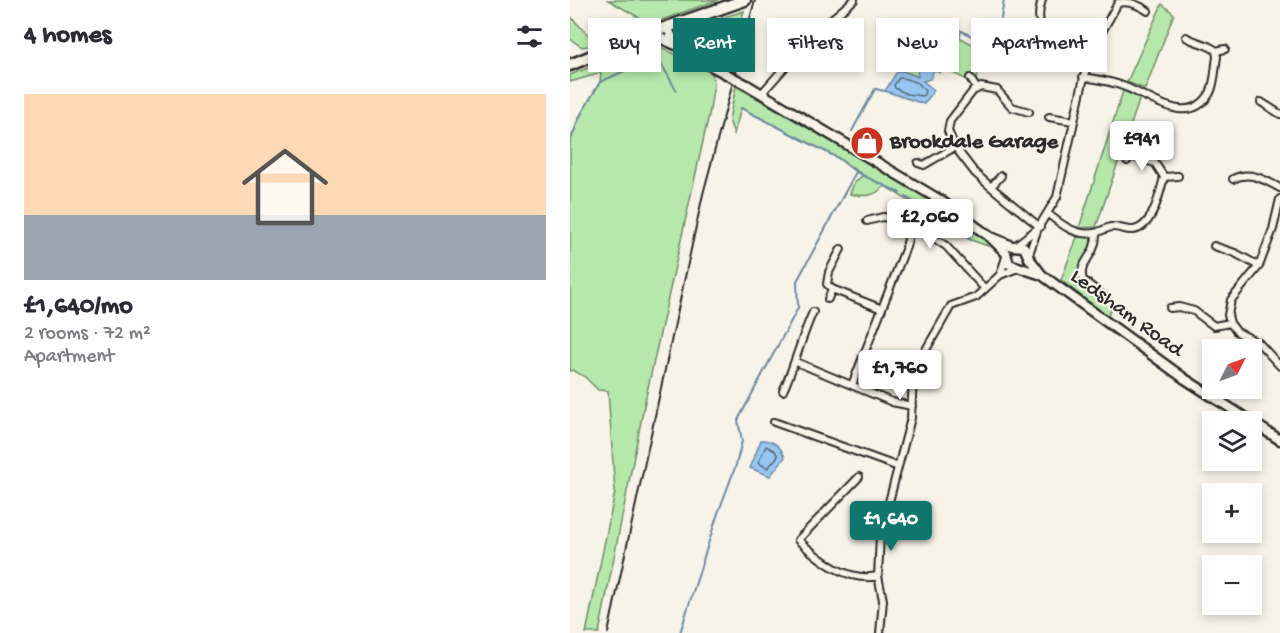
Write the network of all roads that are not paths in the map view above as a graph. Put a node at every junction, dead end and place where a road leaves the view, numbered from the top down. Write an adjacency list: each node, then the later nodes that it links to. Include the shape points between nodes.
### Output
1 (744, 0): 7 (highway)
2 (854, 0): 23 (street, via 816,32)
3 (1122, 0): 6 (street); 9 (street)
4 (1032, 2): 5 (street)
5 (1041, 3)
6 (1148, 11)
7 (708, 12): 8 (main road); 10 (highway)
8 (704, 18)
9 (1107, 23)
10 (672, 24): 11 (highway); 13 (main road, via 669,33)
11 (661, 28)
12 (1186, 37): 15 (street)
13 (673, 39)
14 (1224, 49): 15 (street)
15 (1216, 51): 20 (street, via 1209,95 1185,111 1126,87)
16 (588, 58): 17 (highway)
17 (570, 65)
18 (724, 72): 23 (main road, Ledsham Road, bridge)
19 (1084, 72): 20 (street)
20 (1083, 77): 28 (street)
21 (970, 78): 22 (street)
22 (977, 89): 25 (street, via 997,90 1012,106); 29 (street, via 950,121 948,131)
23 (762, 93): 46 (main road, Ledsham Road, via 940,200)
24 (1265, 101): 26 (street)
25 (1029, 112)
26 (1280, 114)
27 (1049, 117): 28 (street)
28 (1073, 121): 39 (street, via 1059,190)
29 (955, 147): 31 (street, via 921,164); 36 (street)
30 (1130, 156): 35 (street, via 1155,163)
31 (924, 172)
32 (1237, 174): 37 (street, via 1256,176)
33 (1001, 176): 36 (street)
34 (1178, 176): 35 (street)
35 (1164, 177): 43 (street, via 1144,226 1130,231 1112,227)
36 (992, 187): 41 (street)
37 (1280, 188)
38 (1280, 199): 48 (street)
39 (1048, 214): 41 (street); 43 (street, via 1078,233)
40 (867, 220): 42 (street, via 891,218)
41 (1039, 228): 46 (street); 47 (street)
42 (910, 231): 53 (street, via 923,232 946,246); 59 (street)
43 (1096, 233): 55 (street, via 1095,249 1083,265 1081,276)
44 (1212, 245): 48 (street, via 1235,252)
45 (841, 249): 52 (street, via 829,272 827,284)
46 (1010, 250): 47 (main road, Ledsham Road, via 1024,247); 49 (main road, Ledsham Road, via 1009,264); 50 (street)
47 (1029, 256): 49 (main road); 51 (main road, Ledsham Road)
48 (1258, 266): 61 (street, via 1231,300)
49 (1019, 267): 50 (street); 51 (main road, Ledsham Road)
50 (1000, 275): 53 (street)
51 (1042, 275): 68 (main road, Ledsham Road, via 1185,379)
52 (832, 289): 54 (street); 59 (street)
53 (985, 289): 66 (street, via 976,297 956,303 943,318 916,368)
54 (828, 299)
55 (1107, 299)
56 (1177, 299): 57 (street)
57 (1179, 307): 58 (street); 61 (street, via 1198,313 1214,326)
58 (1170, 308)
59 (882, 309): 64 (street)
60 (813, 312): 62 (street, via 800,340)
61 (1230, 323): 63 (street, via 1237,332 1259,343)
62 (796, 362): 64 (street); 65 (street)
63 (1280, 366)
64 (852, 385): 66 (street)
65 (783, 391)
66 (912, 406): 69 (street)
67 (774, 422): 69 (street)
68 (1279, 436)
69 (896, 466): 71 (street, via 880,536)
70 (859, 477): 71 (street, via 798,540 818,558 851,576)
71 (878, 576): 72 (street, via 883,600)
72 (880, 633)

